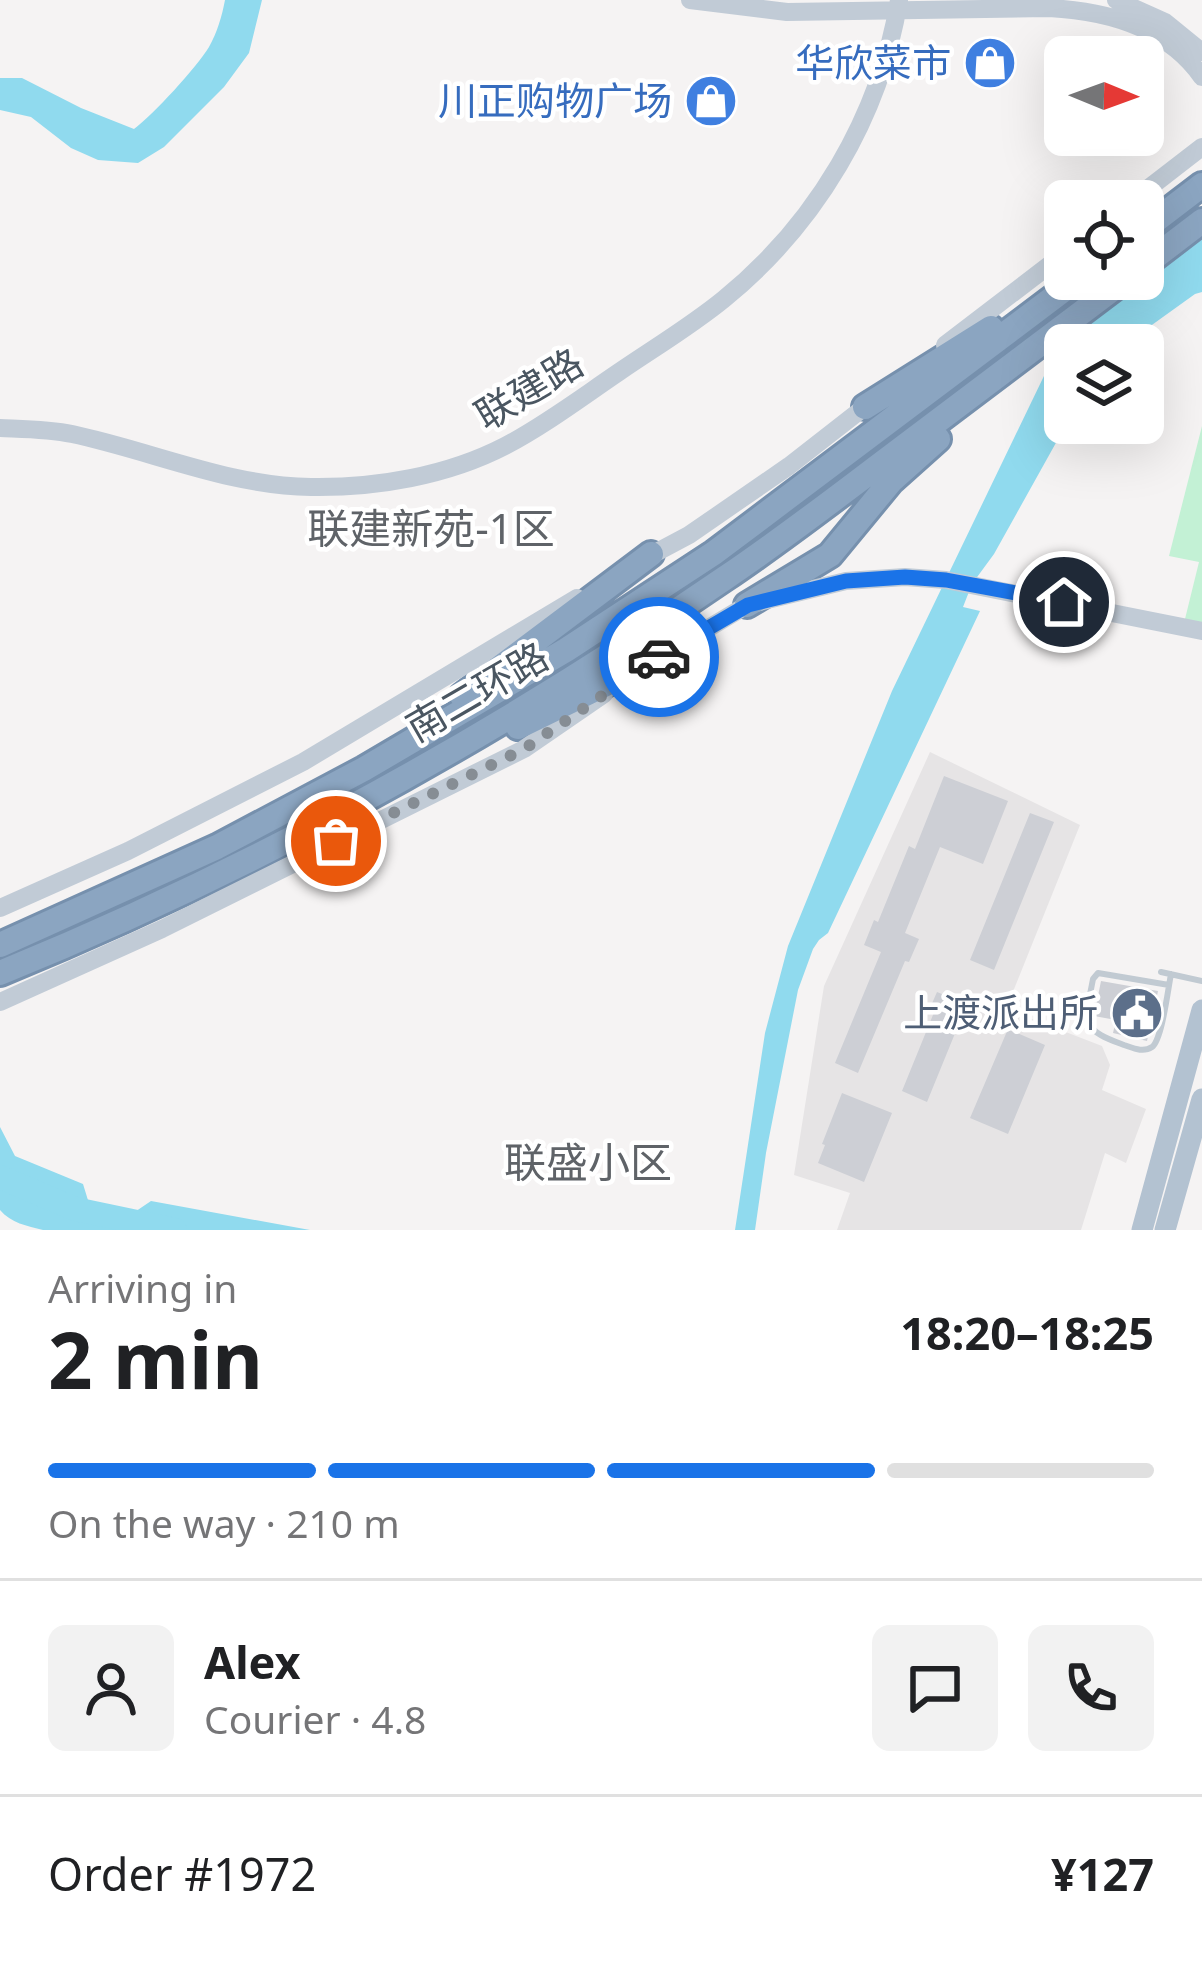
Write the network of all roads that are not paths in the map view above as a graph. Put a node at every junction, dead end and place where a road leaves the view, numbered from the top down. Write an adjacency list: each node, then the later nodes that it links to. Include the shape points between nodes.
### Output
1 (690, 0): 3 (main road, via 787,12)
2 (1116, 0): 4 (main road, via 1165,22)
3 (898, 6): 5 (main road, via 1098,13 1160,38); 18 (main road, 联建路, via 847,152 782,244 707,312 489,454 390,482 308,488 236,479 74,435)
4 (1202, 52)
5 (1202, 77)
6 (1202, 147): 7 (main road)
7 (1159, 180)
8 (1202, 184): 9 (highway)
9 (1164, 214)
10 (1202, 220): 11 (highway)
11 (1164, 250)
12 (1044, 269): 17 (main road)
13 (1047, 300): 17 (highway)
14 (1050, 300): 23 (highway, 南二环路, via 714,553)
15 (1098, 300): 16 (highway, 南二环路)
16 (1072, 320): 20 (highway, via 891,481 830,555); 24 (highway, 南二环路, via 728,577)
17 (865, 407): 19 (main road)
18 (0, 428)
19 (651, 554): 23 (highway); 25 (main road, via 303,762)
20 (748, 605): 21 (main road, via 846,581 905,577); 22 (main road)
21 (1202, 631)
22 (651, 662): 24 (highway); 32 (main road, via 524,749)
23 (364, 769): 26 (highway, 南二环路, via 217,847)
24 (375, 794): 28 (highway, 南二环路, via 230,871)
25 (0, 908)
26 (0, 944)
27 (1161, 972): 29 (lane)
28 (0, 973)
29 (1171, 974): 30 (lane); 31 (lane)
30 (1202, 981)
31 (1169, 985): 31 (lane, via 1098,973 1085,1020 1102,1036 1145,1050 1157,1042)
32 (0, 1002)
33 (1202, 1010): 35 (main road)
34 (1202, 1100): 36 (main road)
35 (1142, 1230)
36 (1165, 1230)

